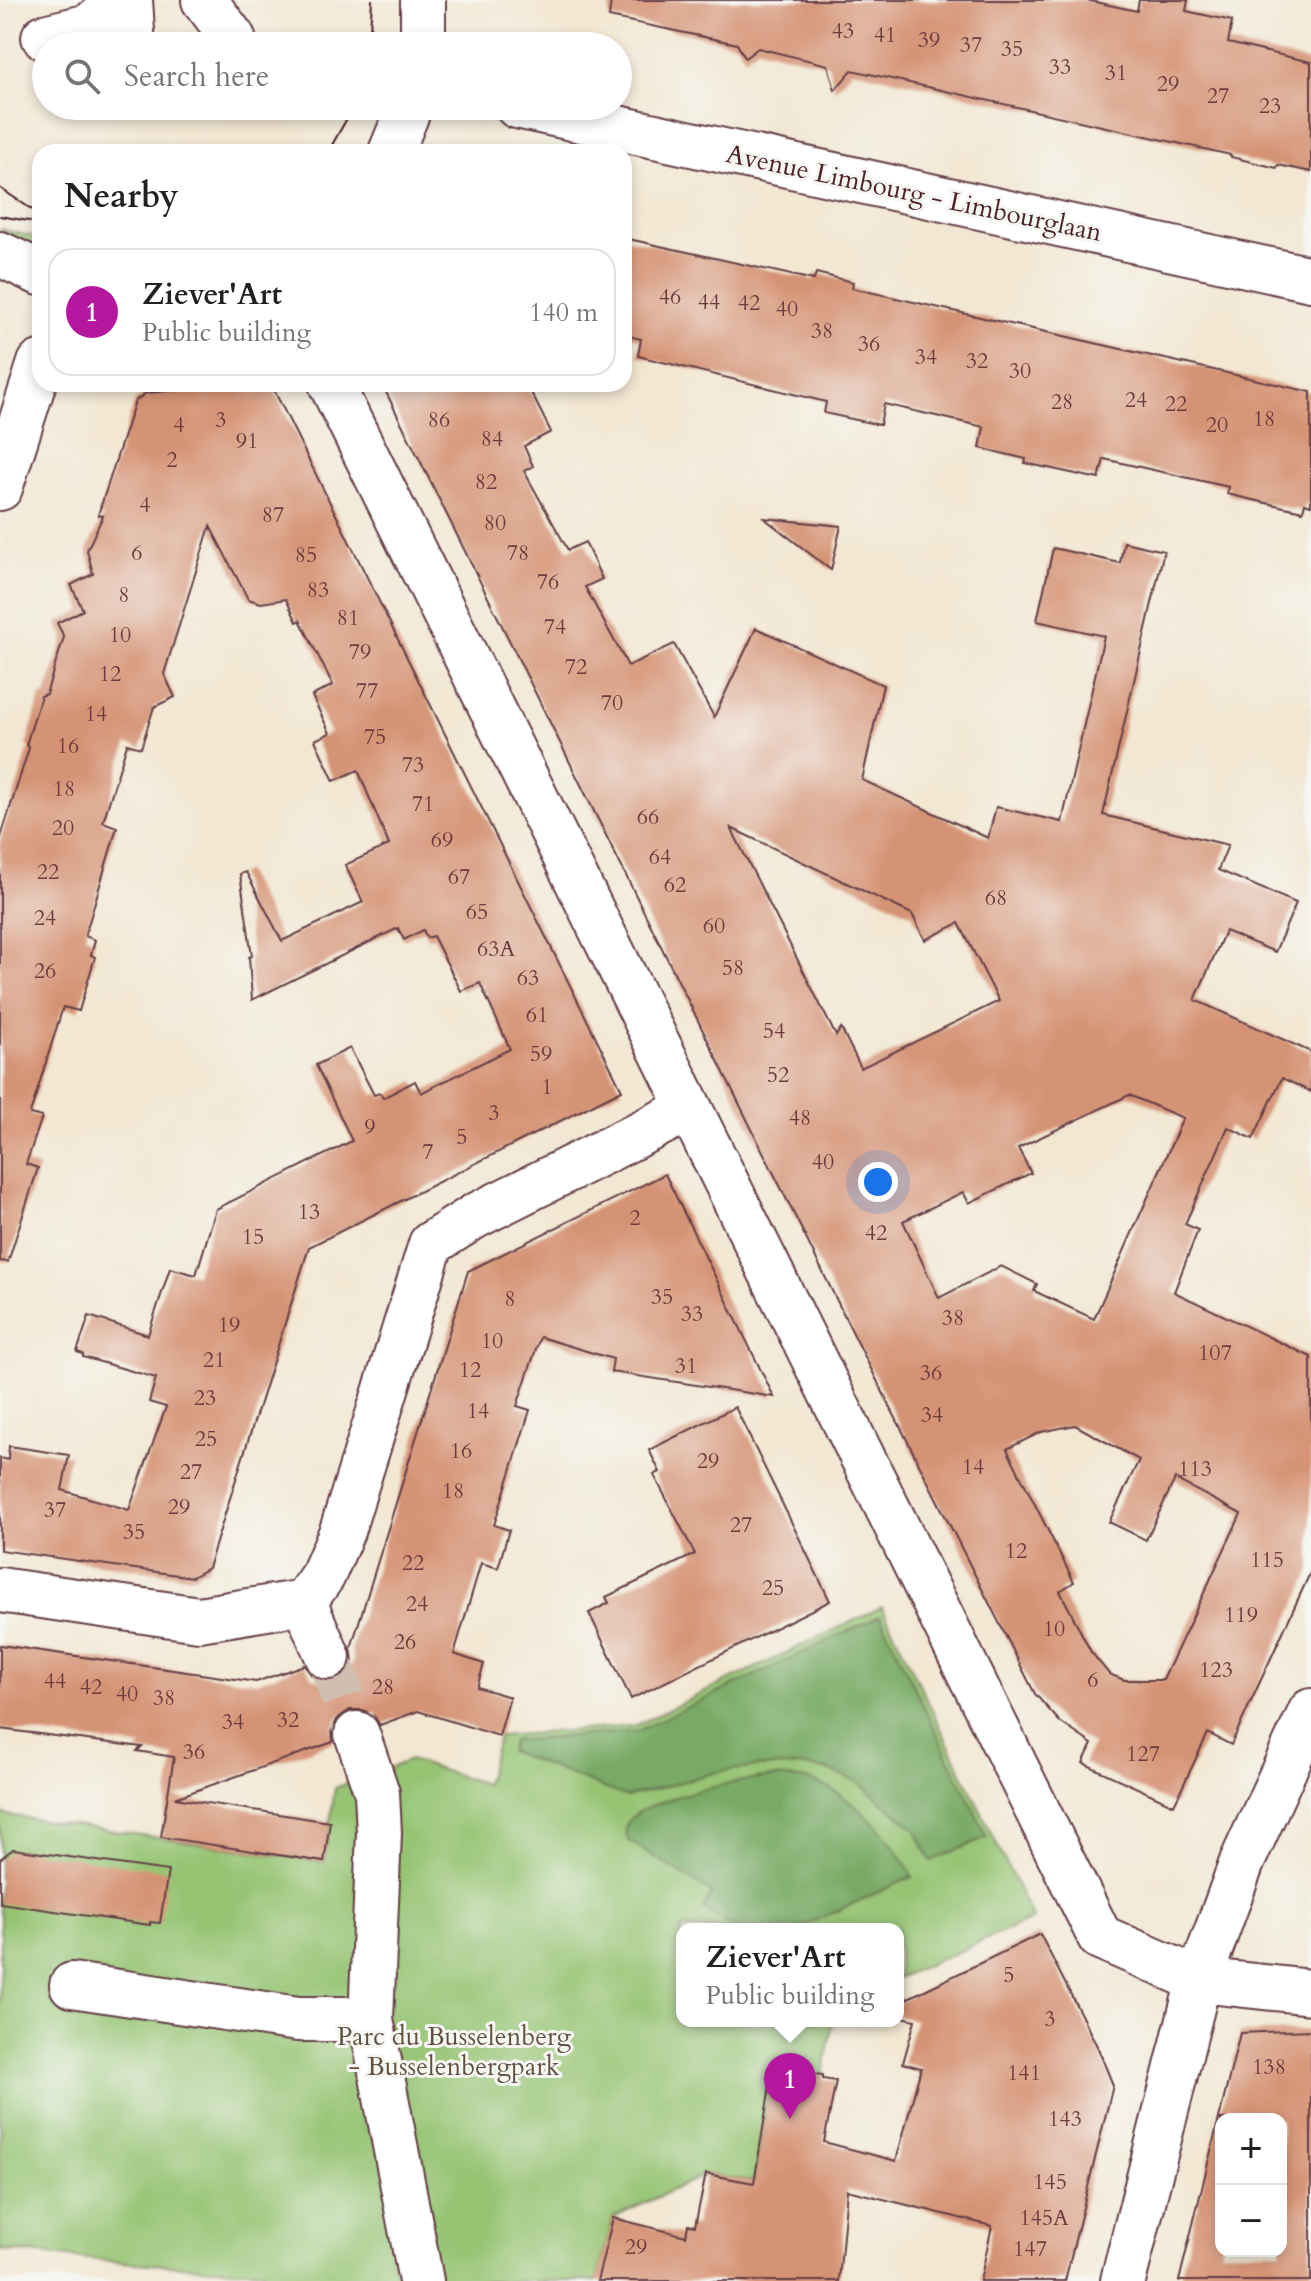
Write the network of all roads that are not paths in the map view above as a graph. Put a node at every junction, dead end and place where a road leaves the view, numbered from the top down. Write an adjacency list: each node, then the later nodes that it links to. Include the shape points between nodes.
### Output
1 (204, 0): 5 (street)
2 (423, 0): 6 (street)
3 (135, 24): 4 (street)
4 (65, 32)
5 (228, 32)
6 (423, 32)
7 (404, 120): 9 (street)
8 (581, 120): 12 (street, Avenue Limbourg - Limbourglaan)
9 (394, 144)
10 (0, 254): 11 (street)
11 (32, 269)
12 (1311, 279)
13 (32, 388): 15 (street)
14 (335, 392): 16 (street)
15 (0, 488)
16 (689, 1109): 18 (street, via 475,1216 431,1244 342,1531 323,1575); 22 (street, via 1100,1937)
17 (0, 1590): 18 (street, via 199,1619)
18 (304, 1602): 19 (street)
19 (328, 1657)
20 (1311, 1711): 22 (street, via 1242,1862)
21 (357, 1734): 25 (street, via 377,1793 379,1833)
22 (1199, 1980): 24 (street); 27 (street)
23 (72, 1985): 25 (street, via 298,2019)
24 (1311, 1992)
25 (371, 2019): 26 (street)
26 (421, 2281)
27 (1123, 2281)

